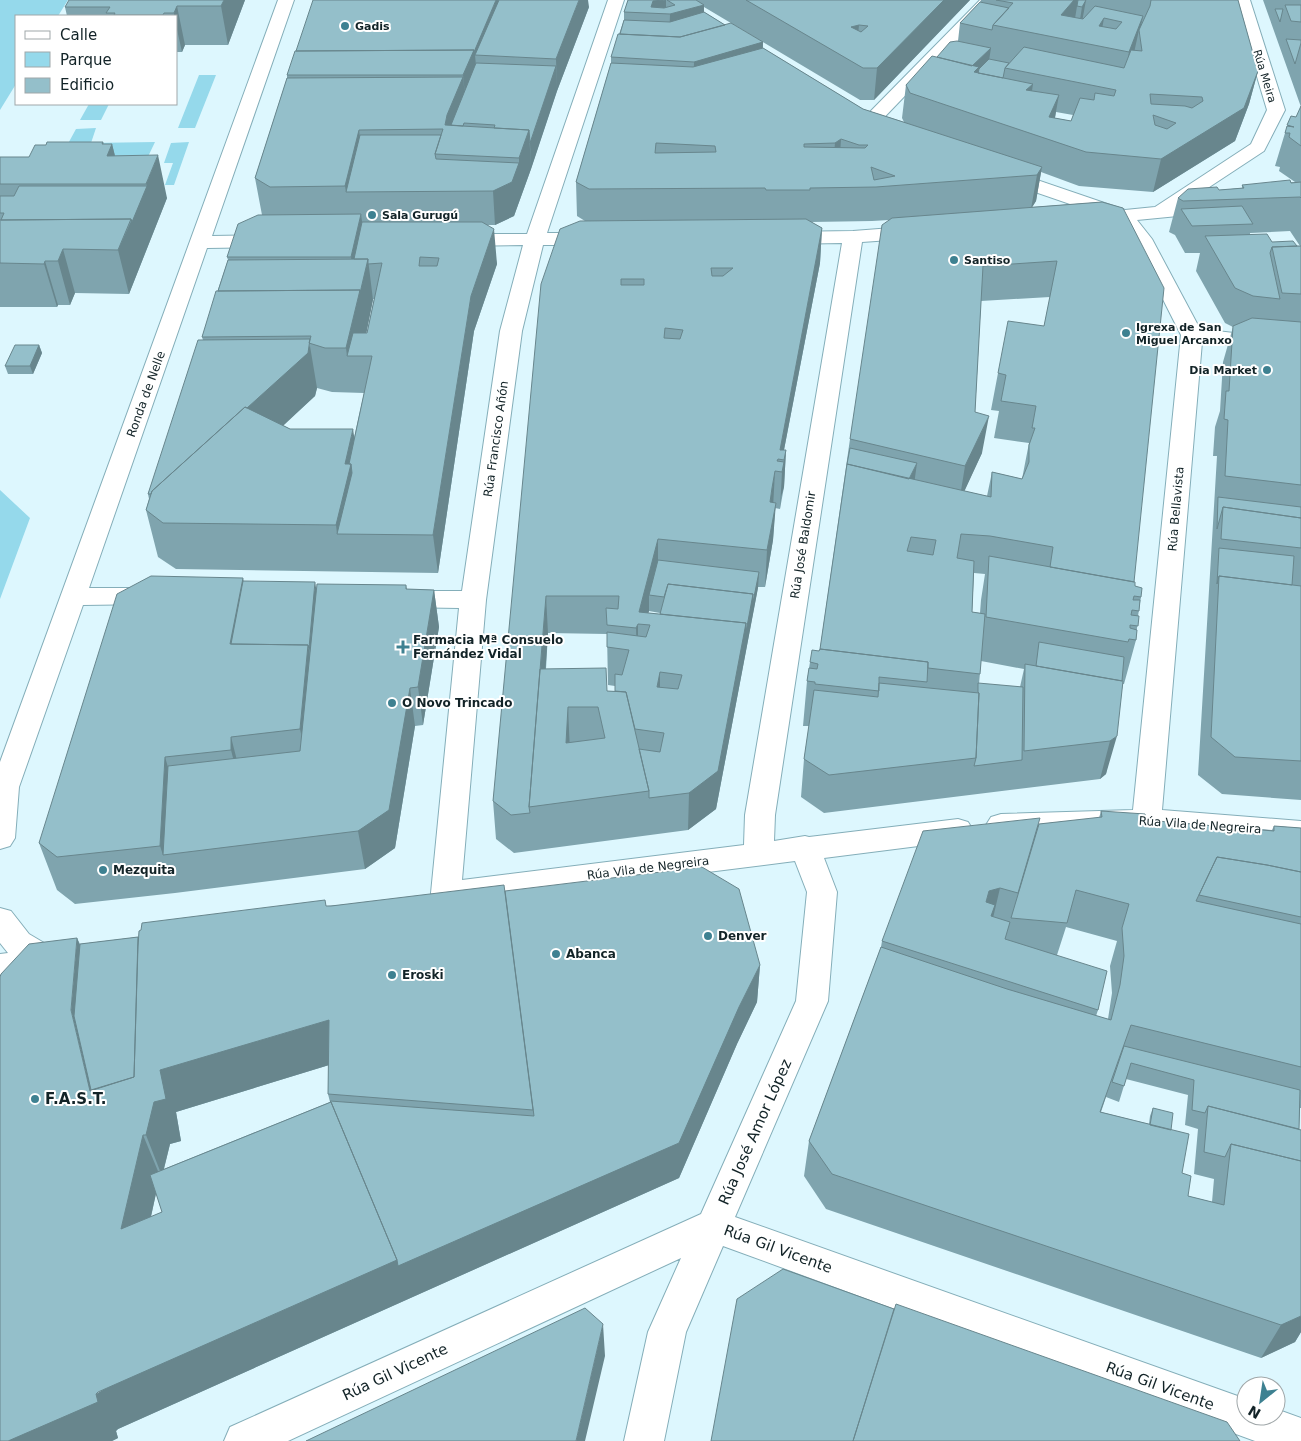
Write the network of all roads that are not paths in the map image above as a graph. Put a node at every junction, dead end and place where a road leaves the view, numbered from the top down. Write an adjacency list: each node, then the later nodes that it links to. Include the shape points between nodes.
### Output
1 (286, 0): 22 (street, Ronda de Nelle)
2 (616, 0): 18 (street, Rúa Francisco Añón)
3 (989, 0): 5 (street)
4 (1242, 0): 12 (street, Rúa Meira, via 1276,110 1258,147)
5 (936, 55): 6 (street); 8 (street)
6 (955, 59)
7 (850, 115): 8 (street)
8 (867, 125): 9 (street)
9 (883, 134)
10 (991, 170): 13 (street)
11 (1235, 206): 12 (street)
12 (1156, 213): 13 (street)
13 (1124, 216): 14 (street); 23 (street, via 1142,239)
14 (1079, 220)
15 (937, 231): 16 (street)
16 (853, 237): 17 (street); 36 (street, Rúa José Baldomir, via 761,805)
17 (764, 238)
18 (535, 239): 19 (street); 20 (street); 28 (street, Rúa Francisco Añón, via 511,330)
19 (614, 239)
20 (445, 240)
21 (288, 241): 22 (street)
22 (200, 242): 26 (street, Ronda de Nelle)
23 (1192, 335): 24 (street); 32 (street, Rúa Bellavista)
24 (1301, 347)
25 (176, 596): 26 (street)
26 (73, 597): 29 (street, Ronda de Nelle)
27 (374, 599): 28 (street)
28 (473, 600): 37 (street, Rúa Francisco Añón)
29 (35, 704): 30 (street); 31 (street, Ronda de Nelle)
30 (0, 743)
31 (2, 790): 34 (street, Ronda de Nelle)
32 (1147, 820): 33 (street, Rúa Vila de Negreira); 35 (street, Rúa Vila de Negreira, via 1000,825)
33 (1301, 832)
34 (0, 838)
35 (805, 848): 36 (street, Rúa Vila de Negreira); 43 (street, Rúa José Amor López, via 822,892 812,1001)
36 (759, 854): 37 (street, Rúa Vila de Negreira)
37 (446, 893): 38 (street, Rúa Vila de Negreira)
38 (416, 898)
39 (0, 920): 41 (street, via 18,943)
40 (71, 954): 41 (street)
41 (42, 959): 42 (street)
42 (0, 967)
43 (713, 1226): 44 (street, Rúa Gil Vicente); 45 (street, Rúa Gil Vicente); 46 (street, Rúa José Amor López, via 667,1332)
44 (1301, 1438)
45 (244, 1441)
46 (644, 1441)

